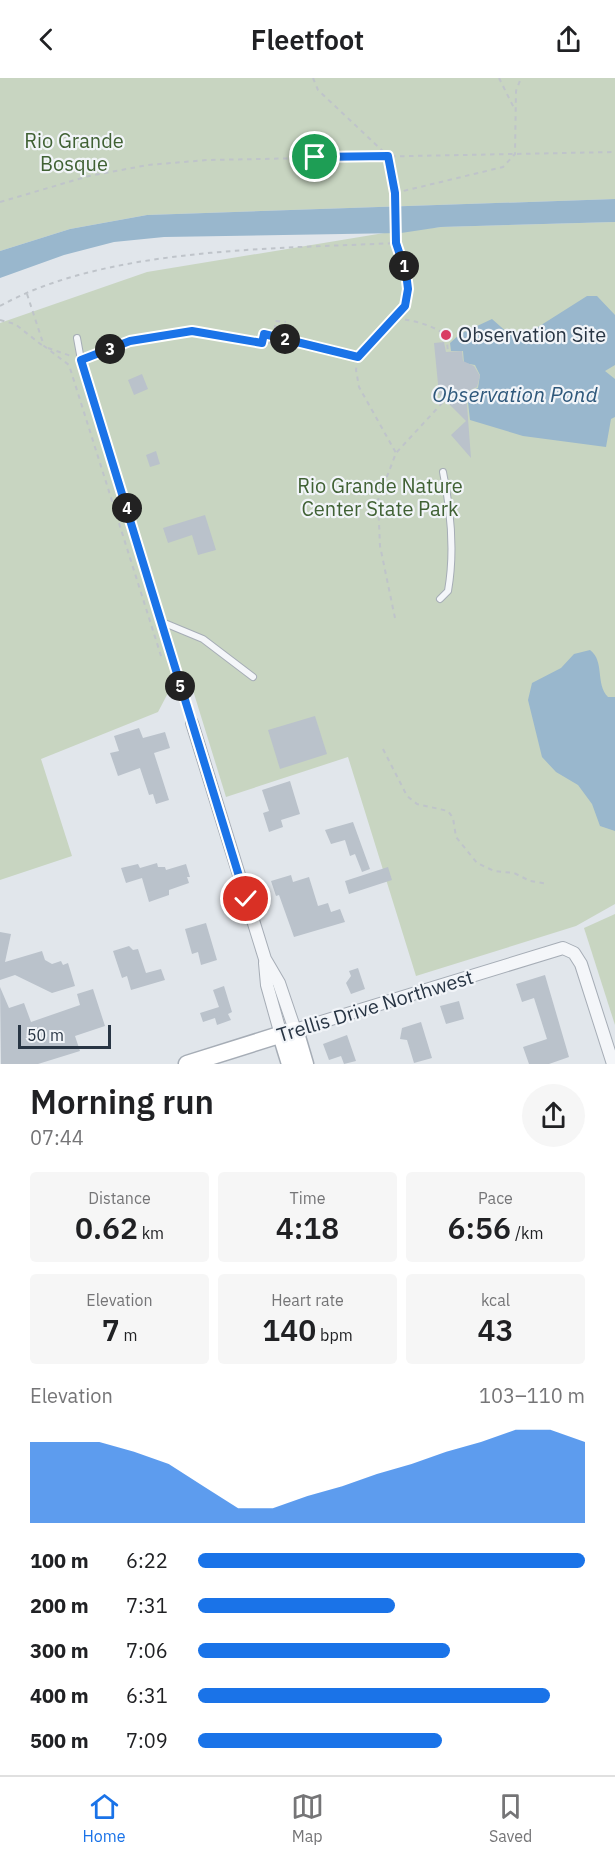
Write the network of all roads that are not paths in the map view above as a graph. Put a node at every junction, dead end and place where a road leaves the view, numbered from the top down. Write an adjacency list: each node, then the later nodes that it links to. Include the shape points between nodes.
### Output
1 (77, 338): 4 (lane)
2 (443, 472): 3 (lane, via 452,511 452,533 448,591)
3 (440, 599)
4 (162, 622): 5 (lane, via 203,639); 6 (lane)
5 (253, 677)
6 (192, 723): 7 (street, via 265,959 267,985)
7 (288, 1033): 8 (street, Trellis Drive Northwest); 9 (street); 10 (street); 11 (street, Trellis Drive Northwest, via 563,948 574,953 581,964)
8 (188, 1064)
9 (290, 1064)
10 (306, 1064)
11 (613, 1064)

